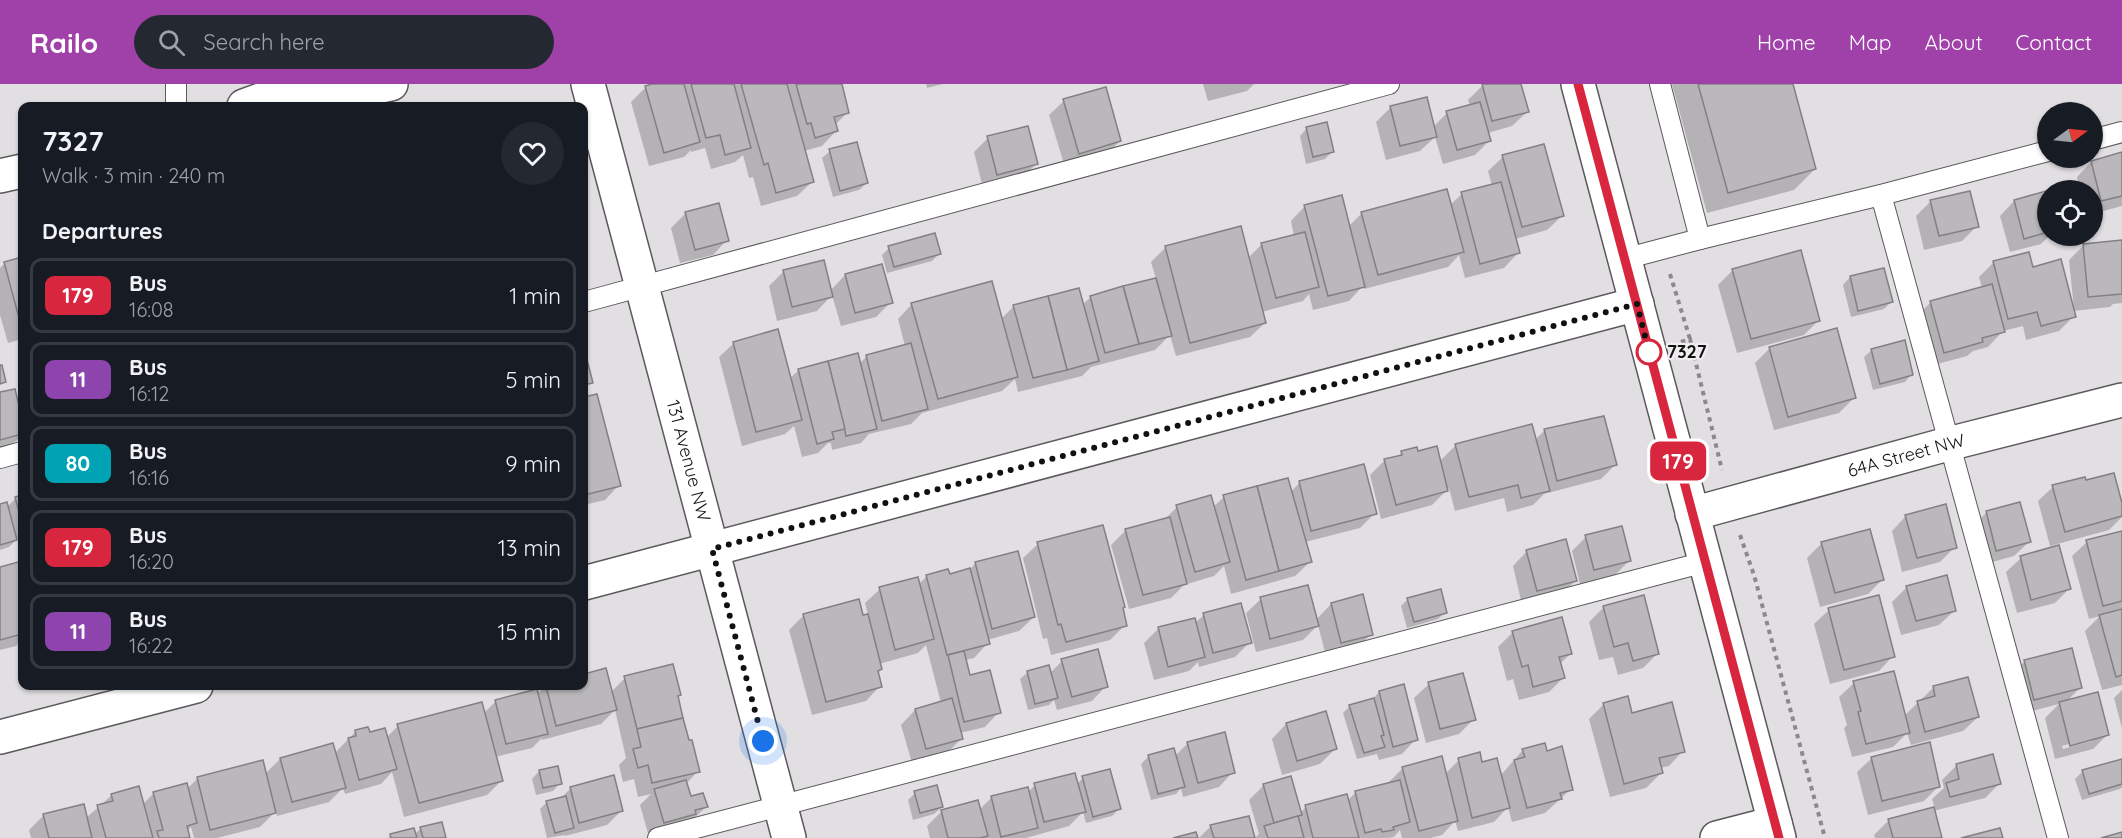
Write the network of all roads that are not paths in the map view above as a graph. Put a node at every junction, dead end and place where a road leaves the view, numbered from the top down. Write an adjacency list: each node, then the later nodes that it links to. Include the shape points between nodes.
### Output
1 (176, 84): 8 (lane)
2 (304, 84): 9 (street)
3 (391, 84): 10 (street)
4 (588, 84): 19 (street, 131 Avenue NW)
5 (1389, 84): 19 (lane)
6 (1578, 84): 18 (street)
7 (1660, 84): 17 (lane)
8 (176, 102)
9 (255, 102)
10 (308, 102)
11 (2122, 132): 12 (lane)
12 (2103, 137)
13 (2037, 155): 16 (lane)
14 (18, 172): 15 (street)
15 (0, 176)
16 (1881, 195): 17 (lane); 23 (lane)
17 (1700, 239): 18 (lane)
18 (1624, 259): 21 (street)
19 (642, 286): 20 (lane); 27 (street, 131 Avenue NW)
20 (588, 301)
21 (1637, 304): 26 (street); 27 (street)
22 (2122, 399): 23 (street, 64A Street NW)
23 (1948, 444): 26 (street, 64A Street NW); 37 (lane)
24 (18, 453): 25 (lane)
25 (0, 458)
26 (1692, 514): 28 (street)
27 (712, 549): 29 (street); 32 (street, 131 Avenue NW)
28 (1705, 562): 32 (lane); 33 (street)
29 (588, 582)
30 (181, 690): 31 (street)
31 (0, 737)
32 (780, 805): 34 (lane); 35 (street, 131 Avenue NW)
33 (1777, 830): 36 (street)
34 (658, 838)
35 (789, 838)
36 (1717, 838)
37 (2058, 838)

